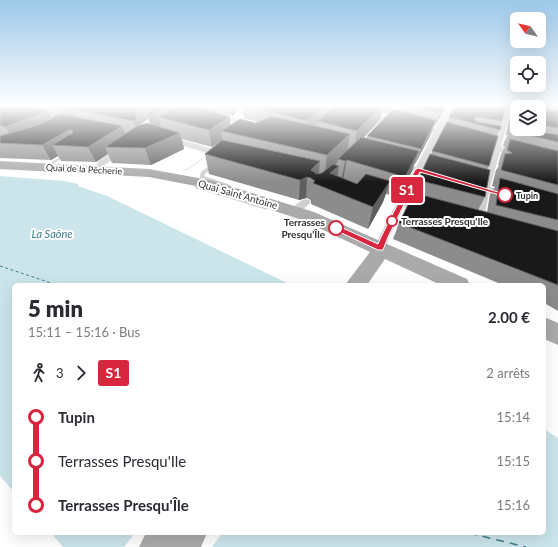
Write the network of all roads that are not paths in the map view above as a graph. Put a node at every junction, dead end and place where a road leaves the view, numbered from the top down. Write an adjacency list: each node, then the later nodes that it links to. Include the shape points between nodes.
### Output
1 (437, 132): 6 (street); 16 (street)
2 (500, 132): 6 (street)
3 (163, 138): 8 (street)
4 (127, 147): 15 (street, via 103,162)
5 (220, 147): 8 (street)
6 (496, 148): 9 (street); 21 (street, via 495,167 490,167)
7 (72, 150): 14 (lane)
8 (212, 153): 10 (street)
9 (522, 155)
10 (231, 157)
11 (219, 160): 20 (lane, via 203,173 202,177 226,185)
12 (390, 162): 16 (street)
13 (0, 165): 14 (main road, Quai de la Pêcherie)
14 (46, 167): 15 (main road, Quai de la Pêcherie)
15 (96, 170): 17 (main road, Quai de la Pêcherie, via 149,172)
16 (418, 170): 18 (street); 23 (street)
17 (173, 176): 20 (main road, Quai Saint Antoine)
18 (449, 178)
19 (464, 183): 21 (street)
20 (225, 192): 24 (lane); 27 (main road, Quai Saint Antoine, via 301,207)
21 (485, 192): 22 (street); 26 (street)
22 (520, 199)
23 (406, 204): 25 (street); 27 (street, via 384,237)
24 (266, 208)
25 (436, 213)
26 (478, 224)
27 (381, 248): 28 (main road); 29 (main road, Quai Saint Antoine)
28 (359, 282)
29 (456, 283)
30 (546, 328): 31 (main road)
31 (558, 335)
32 (166, 535): 34 (main road)
33 (189, 535): 35 (main road)
34 (157, 547)
35 (180, 547)

